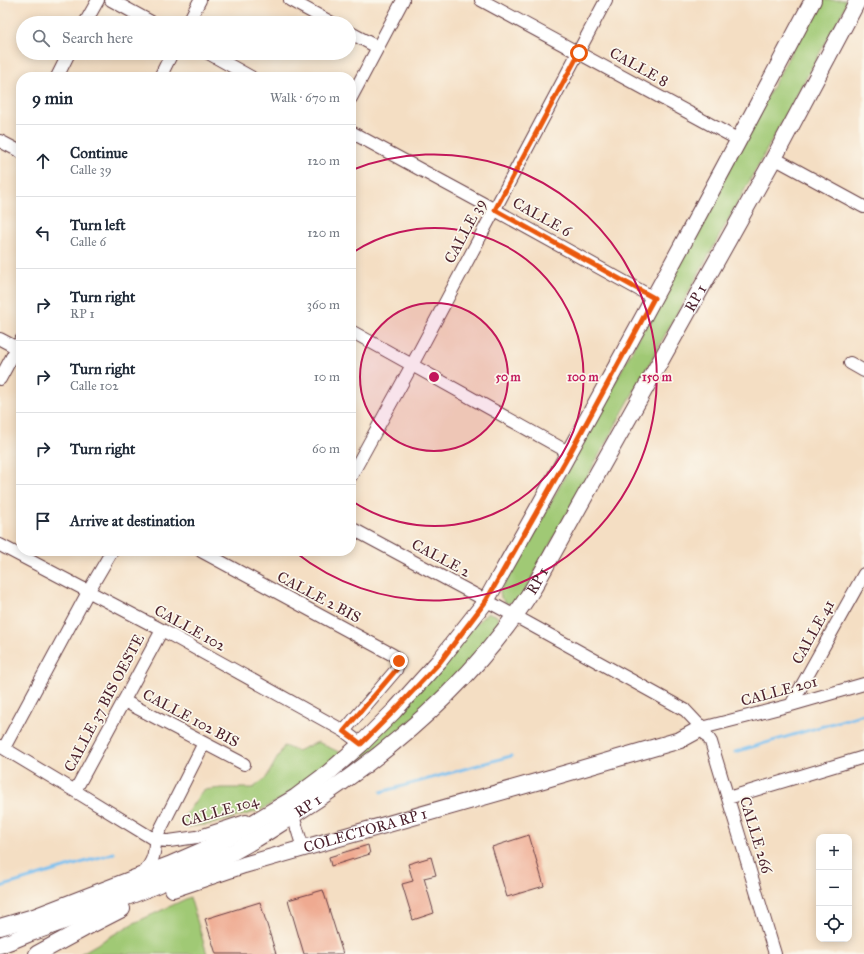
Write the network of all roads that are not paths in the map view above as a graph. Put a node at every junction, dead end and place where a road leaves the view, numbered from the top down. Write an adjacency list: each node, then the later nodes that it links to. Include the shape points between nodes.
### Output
1 (98, 0): 11 (street)
2 (111, 0): 12 (street)
3 (200, 0): 13 (street)
4 (290, 0): 14 (street)
5 (403, 0): 17 (street)
6 (481, 0): 18 (street, CALLE 8)
7 (606, 0): 18 (street, CALLE 39)
8 (803, 0): 15 (main road)
9 (814, 0): 15 (main road, RP 1)
10 (858, 0): 30 (main road, RP 1)
11 (89, 16)
12 (140, 16)
13 (192, 16)
14 (319, 16)
15 (802, 22): 27 (main road, RP 1)
16 (356, 36): 17 (street)
17 (377, 47): 25 (street)
18 (579, 53): 27 (street, CALLE 8); 32 (street, CALLE 39)
19 (66, 60): 22 (street)
20 (168, 60): 23 (street)
21 (221, 60): 24 (street)
22 (60, 72)
23 (162, 72)
24 (242, 72)
25 (356, 88)
26 (356, 135): 32 (street, CALLE 6)
27 (739, 140): 33 (main road, RP 1)
28 (0, 141): 29 (street)
29 (16, 147)
30 (774, 158): 31 (street); 53 (main road, RP 1, via 534,587)
31 (864, 207)
32 (495, 210): 33 (street, CALLE 6); 39 (street, CALLE 39)
33 (654, 298): 42 (main road, RP 1)
34 (356, 334): 39 (street)
35 (0, 339): 36 (street)
36 (16, 345)
37 (16, 353): 41 (street)
38 (850, 363): 40 (street)
39 (412, 365): 42 (street); 43 (street, CALLE 39)
40 (864, 371)
41 (0, 379)
42 (570, 453): 52 (main road, RP 1)
43 (356, 467)
44 (356, 531): 52 (street, CALLE 2)
45 (0, 546): 46 (street, CALLE 102)
46 (16, 554)
47 (19, 556): 51 (street, CALLE 102)
48 (109, 556): 51 (street)
49 (210, 556): 59 (street, CALLE 2 BIS, via 393,655 399,661 396,670)
50 (864, 574): 57 (street, CALLE 41)
51 (88, 592): 54 (street, CALLE 102); 62 (street)
52 (486, 601): 53 (street, CALLE 2); 61 (main road, RP 1, via 440,662)
53 (515, 616): 58 (street, CALLE 266, via 685,710); 67 (main road, RP 1, via 453,688 412,728 367,765 319,799)
54 (162, 630): 56 (street, CALLE 37 BIS OESTE); 59 (street, CALLE 102)
55 (864, 684): 57 (street, CALLE 201)
56 (124, 701): 60 (street, CALLE 102 BIS); 65 (street, CALLE 37 BIS OESTE)
57 (790, 705): 58 (street, CALLE 201)
58 (702, 728): 66 (street, CALLE 266, via 711,742); 69 (main road, COLECTORA RP 1, via 680,740)
59 (344, 731): 61 (street, CALLE 102)
60 (204, 743): 64 (street, CALLE 102 BIS); 68 (street)
61 (361, 744): 67 (main road, RP 1)
62 (2, 747): 65 (street)
63 (864, 757): 66 (street)
64 (244, 764)
65 (75, 790): 68 (street)
66 (728, 798): 74 (street, CALLE 266)
67 (282, 811): 68 (street, CALLE 104, via 197,837); 69 (street); 70 (main road, RP 1, via 208,848); 72 (main road, RP 1, via 255,840 205,865 80,916)
68 (155, 840): 70 (street, via 153,859)
69 (302, 848): 73 (main road, COLECTORA RP 1, via 185,884 127,906)
70 (143, 875): 71 (main road, RP 1, via 34,917)
71 (0, 927)
72 (0, 945)
73 (37, 954)
74 (775, 954)

